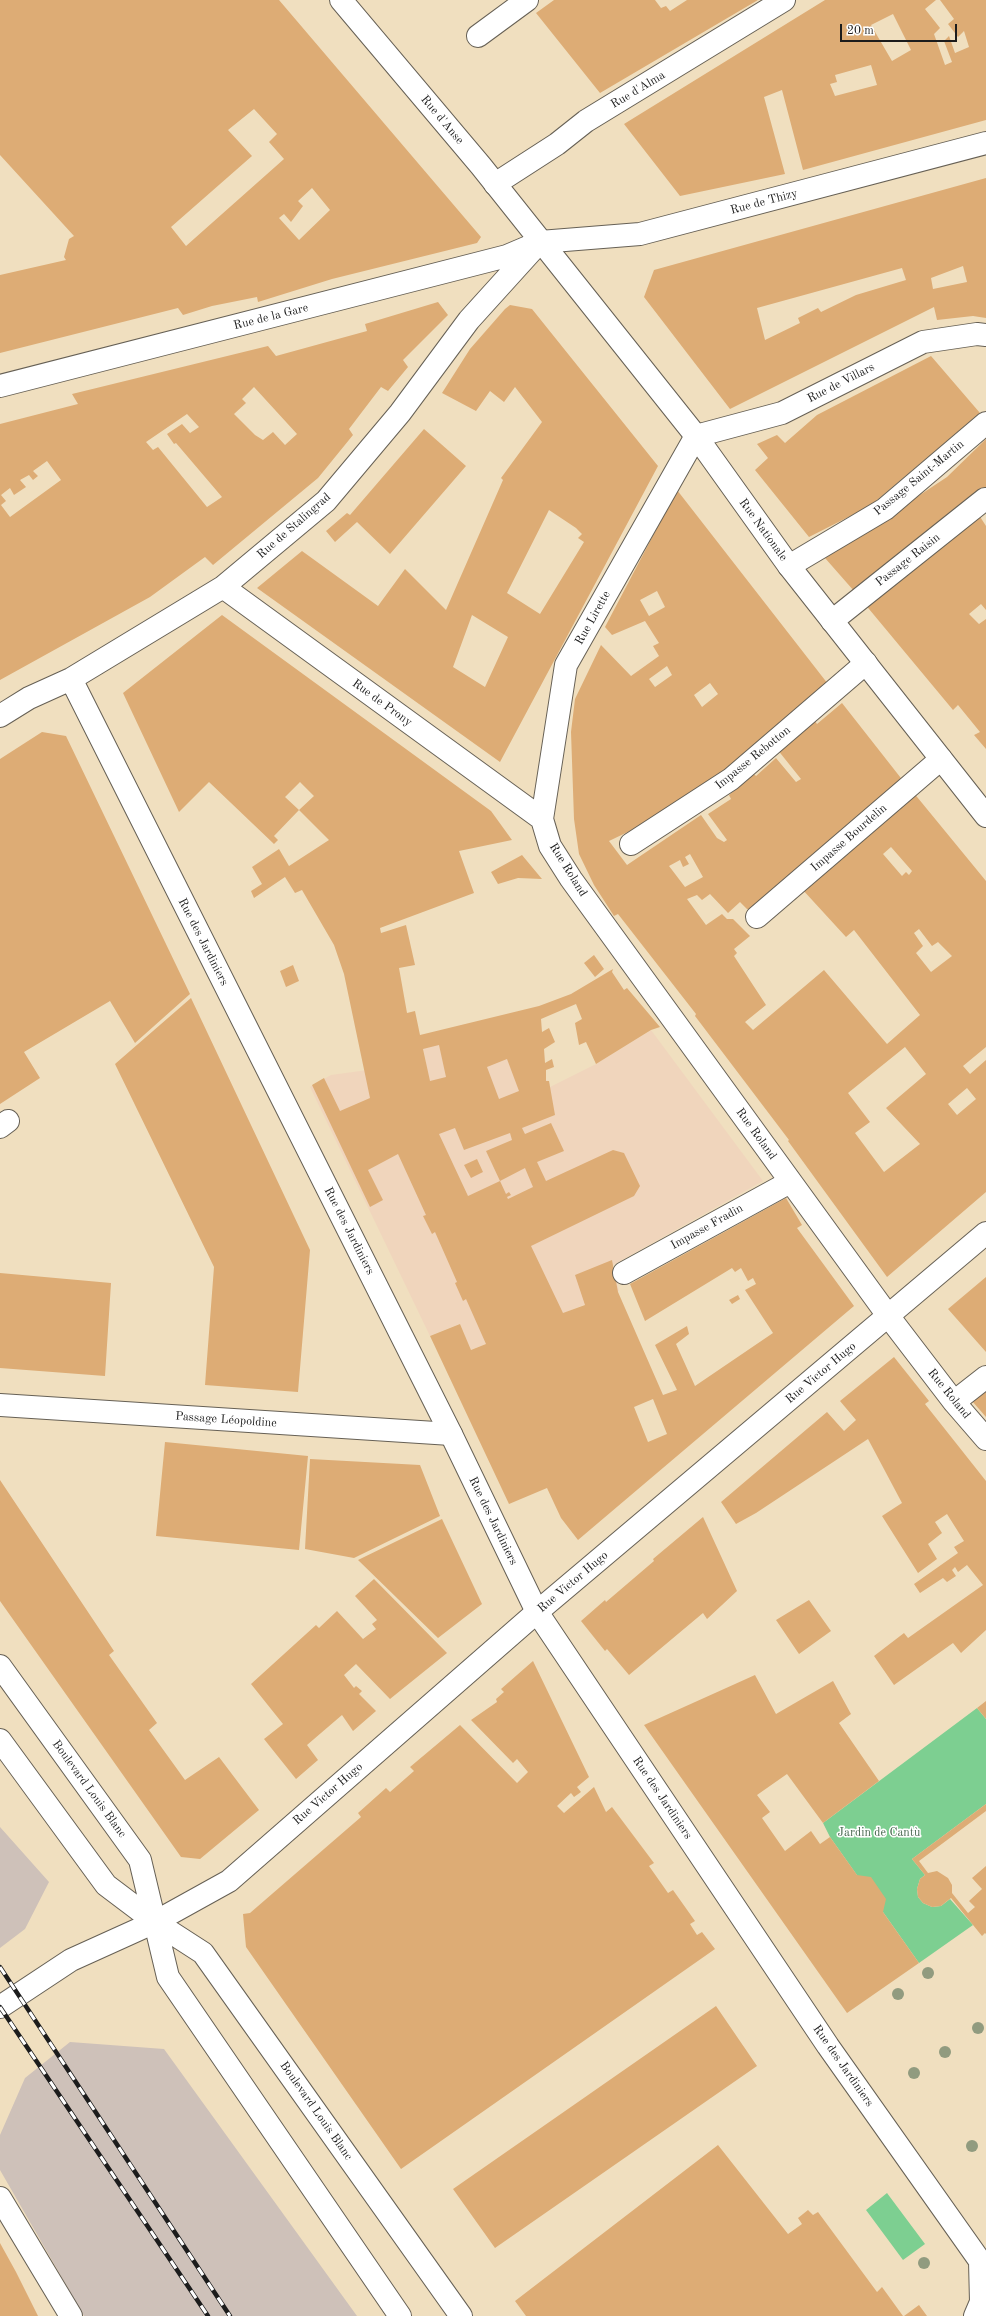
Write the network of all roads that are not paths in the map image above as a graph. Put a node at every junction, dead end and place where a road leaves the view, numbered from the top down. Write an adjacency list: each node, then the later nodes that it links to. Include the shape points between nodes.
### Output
1 (341, 0): 6 (street, Rue d'Anse)
2 (527, 0): 4 (street)
3 (784, 0): 6 (street, Rue d'Alma, via 586,121 557,144)
4 (478, 36)
5 (986, 143): 7 (street, Rue de Thizy, via 640,234)
6 (495, 184): 7 (street, Rue d'Anse)
7 (540, 242): 9 (street, Rue de la Gare, via 507,256); 11 (street, Rue Nationale); 14 (street, Rue de Stalingrad, via 470,320 400,413 326,501)
8 (986, 335): 11 (street, Rue de Villars, via 923,342 782,413)
9 (0, 386)
10 (986, 423): 13 (street, Passage Saint-Martin, via 885,510)
11 (696, 436): 13 (street, Rue Nationale); 21 (street, Rue Lirette, via 566,665)
12 (985, 499): 15 (street, Passage Raisin)
13 (789, 566): 15 (street, Rue Nationale)
14 (222, 587): 17 (street, Rue de Stalingrad); 21 (street, Rue de Prony)
15 (832, 621): 16 (street, Rue Nationale)
16 (866, 663): 19 (street, Rue Nationale); 22 (street, Impasse Rebotton, via 731,779)
17 (71, 679): 18 (street, Rue de Stalingrad, via 29,698); 31 (street, Rue des Jardiniers)
18 (0, 716)
19 (941, 759): 20 (street, Rue Nationale); 23 (street, Impasse Bourdelin)
20 (986, 816)
21 (542, 819): 24 (street, Rue Roland, via 550,846 571,879)
22 (631, 844)
23 (757, 917)
24 (790, 1182): 26 (street, Impasse Fradin); 27 (street, Rue Roland)
25 (986, 1233): 27 (street, Rue Victor Hugo)
26 (624, 1273)
27 (889, 1317): 29 (street, Rue Roland); 33 (street, Rue Victor Hugo)
28 (986, 1377): 29 (street)
29 (954, 1402): 32 (street, Rue Roland)
30 (0, 1405): 31 (street, Passage Léopoldine)
31 (451, 1434): 33 (street, Rue des Jardiniers)
32 (986, 1439)
33 (537, 1612): 36 (street, Rue Victor Hugo, via 229,1881); 39 (street, Rue des Jardiniers, via 828,2046)
34 (0, 1666): 36 (street, Boulevard Louis Blanc, via 140,1860)
35 (0, 1740): 36 (street, Boulevard Louis Blanc, via 106,1885)
36 (155, 1922): 37 (street, Rue Victor Hugo, via 71,1960); 41 (street, Boulevard Louis Blanc, via 168,1978); 42 (street, Boulevard Louis Blanc, via 203,1953)
37 (0, 2007)
38 (0, 2198): 40 (street)
39 (983, 2260): 43 (street, Rue des Jardiniers, via 981,2302)
40 (71, 2316)
41 (400, 2316)
42 (461, 2316)
43 (975, 2316)

